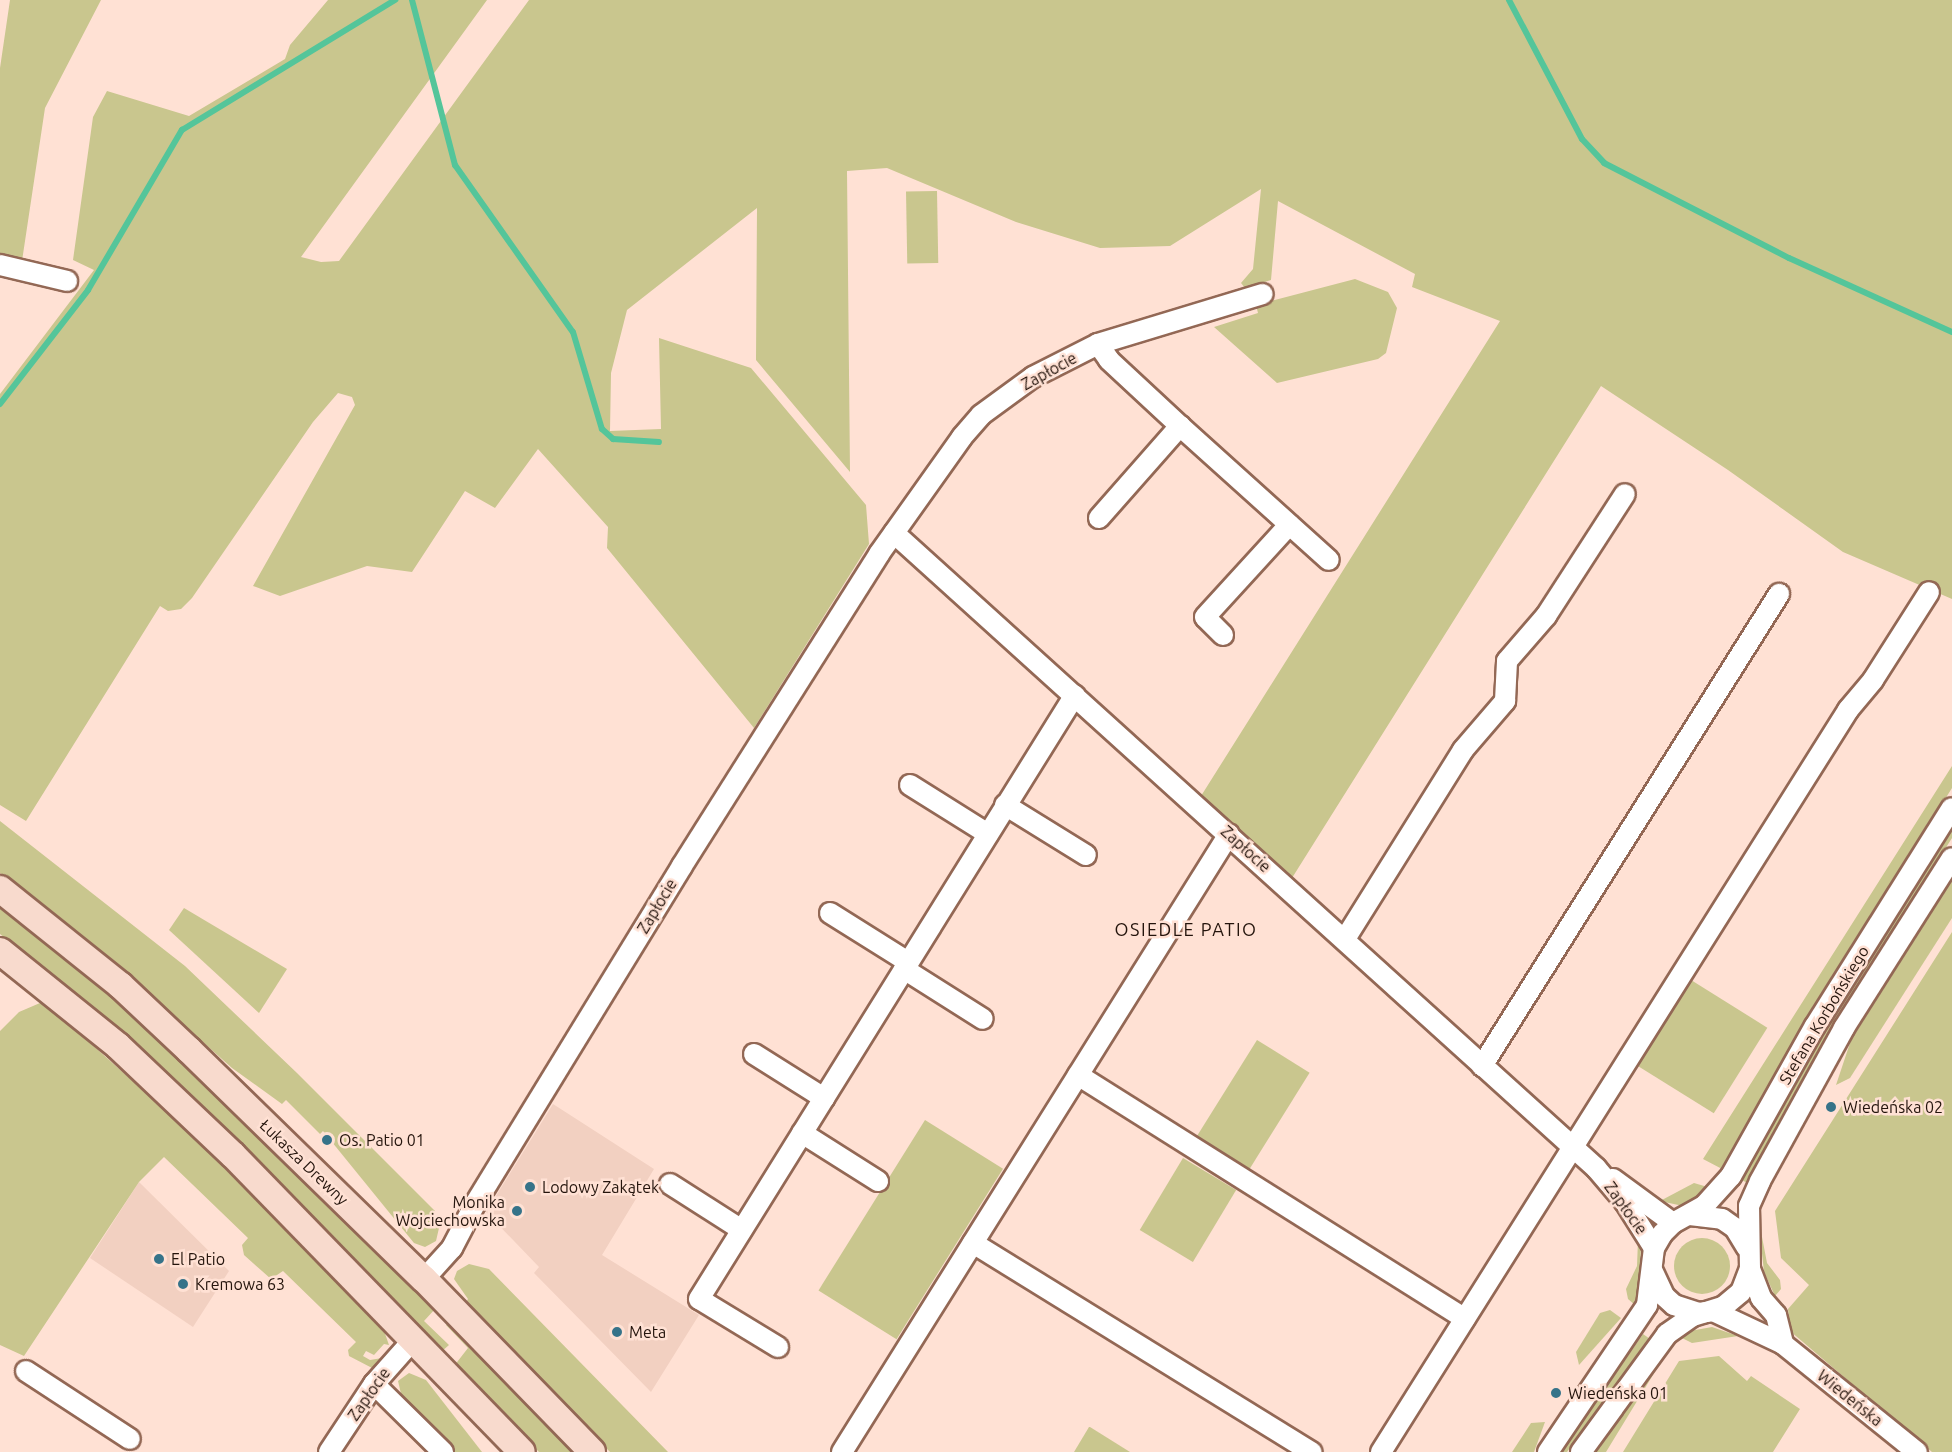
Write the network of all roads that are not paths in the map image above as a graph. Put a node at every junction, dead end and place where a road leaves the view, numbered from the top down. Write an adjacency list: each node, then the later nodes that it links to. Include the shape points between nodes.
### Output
1 (0, 265): 2 (street)
2 (67, 280)
3 (1263, 294): 4 (street, Zapłocie)
4 (1098, 344): 5 (street, via 1109,360); 9 (street, Zapłocie, via 1033,378 981,415 928,481)
5 (1180, 426): 7 (street); 8 (street)
6 (1625, 494): 24 (street, via 1553,607 1507,661 1504,701 1463,750)
7 (1099, 518)
8 (1289, 525): 10 (street); 13 (street, via 1205,617)
9 (894, 533): 14 (street, Zapłocie); 43 (street, Zapłocie, via 676,876 452,1248)
10 (1329, 560)
11 (1929, 592): 33 (street, via 1874,680 1848,710)
12 (1779, 594): 29 (street)
13 (1223, 635)
14 (1075, 694): 16 (street); 19 (street, Zapłocie)
15 (910, 785): 18 (street)
16 (1005, 805): 18 (street); 20 (street)
17 (1952, 808): 37 (street, Stefana Korbońskiego, via 1815,1026 1731,1176 1718,1193)
18 (988, 834): 26 (street)
19 (1229, 834): 24 (street, Zapłocie); 30 (street)
20 (1086, 855)
21 (1952, 858): 41 (street, Stefana Korbońskiego, via 1844,1028 1760,1181 1749,1206)
22 (0, 889): 43 (main road, Łukasza Drewny, via 129,993)
23 (830, 913): 26 (street)
24 (1345, 939): 29 (street, Zapłocie)
25 (0, 951): 46 (main road, via 118,1046 233,1155)
26 (906, 965): 27 (street); 31 (street)
27 (983, 1019)
28 (754, 1054): 31 (street)
29 (1482, 1066): 33 (street, Zapłocie)
30 (1078, 1076): 39 (street); 45 (street)
31 (824, 1098): 32 (street)
32 (802, 1133): 35 (street); 38 (street)
33 (1573, 1146): 34 (street, Zapłocie); 45 (street)
34 (1596, 1168): 37 (street, Zapłocie); 40 (street, Zapłocie, via 1625,1202)
35 (878, 1181)
36 (670, 1184): 38 (street)
37 (1681, 1219): 40 (street, Stefana Korbońskiego); 41 (street, via 1722,1219 1735,1228)
38 (742, 1230): 48 (street, via 699,1299)
39 (973, 1243): 56 (street); 57 (street)
40 (1654, 1248): 42 (street)
41 (1750, 1262): 44 (street, Stefana Korbońskiego, via 1741,1292); 47 (street, via 1761,1298 1776,1315)
42 (1652, 1272): 44 (street, via 1664,1296 1674,1305 1700,1313); 59 (street, via 1649,1299 1641,1316)
43 (424, 1280): 55 (main road, Łukasza Drewny)
44 (1713, 1311): 47 (street, Wiedeńska); 60 (street, Stefana Korbońskiego, via 1693,1316 1667,1334)
45 (1465, 1319): 58 (street)
46 (413, 1340): 50 (street, Zapłocie); 54 (main road)
47 (1783, 1344): 61 (street, Wiedeńska)
48 (778, 1347)
49 (26, 1371): 51 (street)
50 (374, 1384): 52 (street, Zapłocie); 53 (street)
51 (130, 1439)
52 (329, 1452)
53 (444, 1452)
54 (522, 1452)
55 (592, 1452)
56 (842, 1452)
57 (1312, 1452)
58 (1381, 1452)
59 (1548, 1452)
60 (1581, 1452)
61 (1917, 1452)

